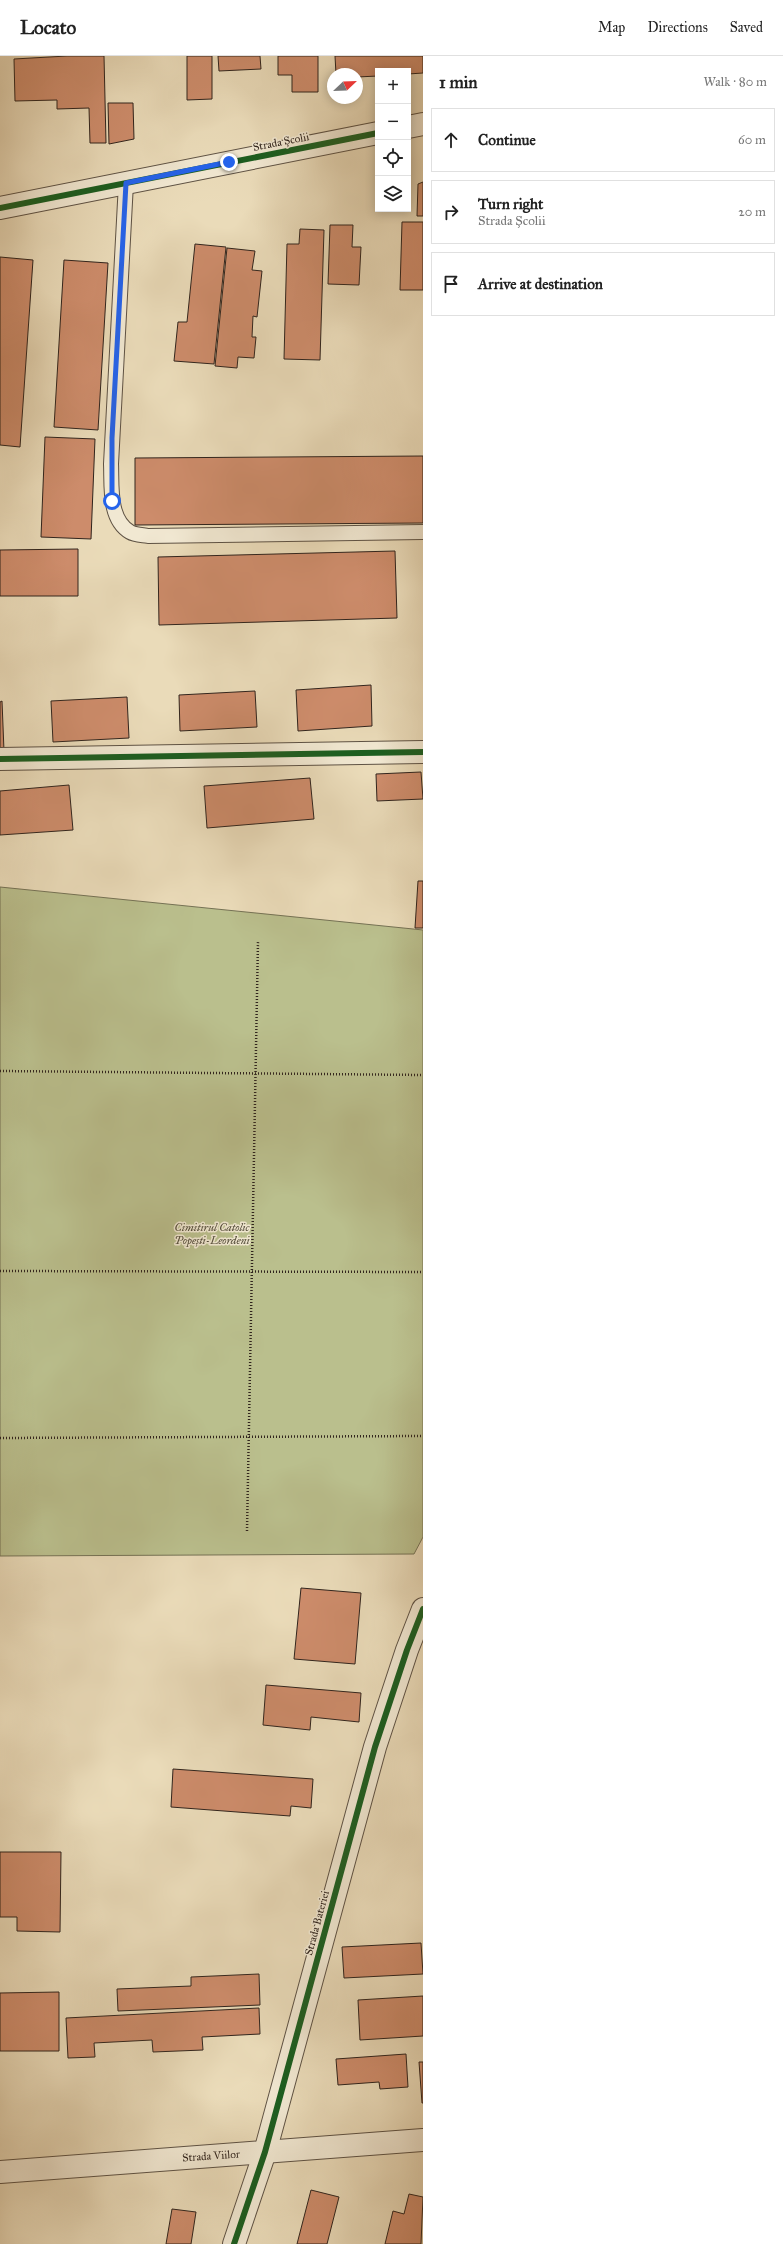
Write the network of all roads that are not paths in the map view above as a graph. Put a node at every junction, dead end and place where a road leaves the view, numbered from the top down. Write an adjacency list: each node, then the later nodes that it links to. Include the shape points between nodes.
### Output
1 (423, 124): 2 (street)
2 (411, 126)
3 (375, 134): 4 (street, Strada Școlii)
4 (126, 183): 5 (street, Strada Școlii); 6 (lane, via 111,464 112,501 118,519 130,532 148,536)
5 (0, 208)
6 (423, 532)
7 (423, 752): 8 (street)
8 (0, 760)
9 (423, 1610): 11 (street, Strada Bateriei, via 375,1747)
10 (423, 2140): 11 (street, Strada Viilor)
11 (265, 2152): 12 (street, Strada Viilor); 13 (street, Strada Bateriei)
12 (0, 2172)
13 (234, 2244)

